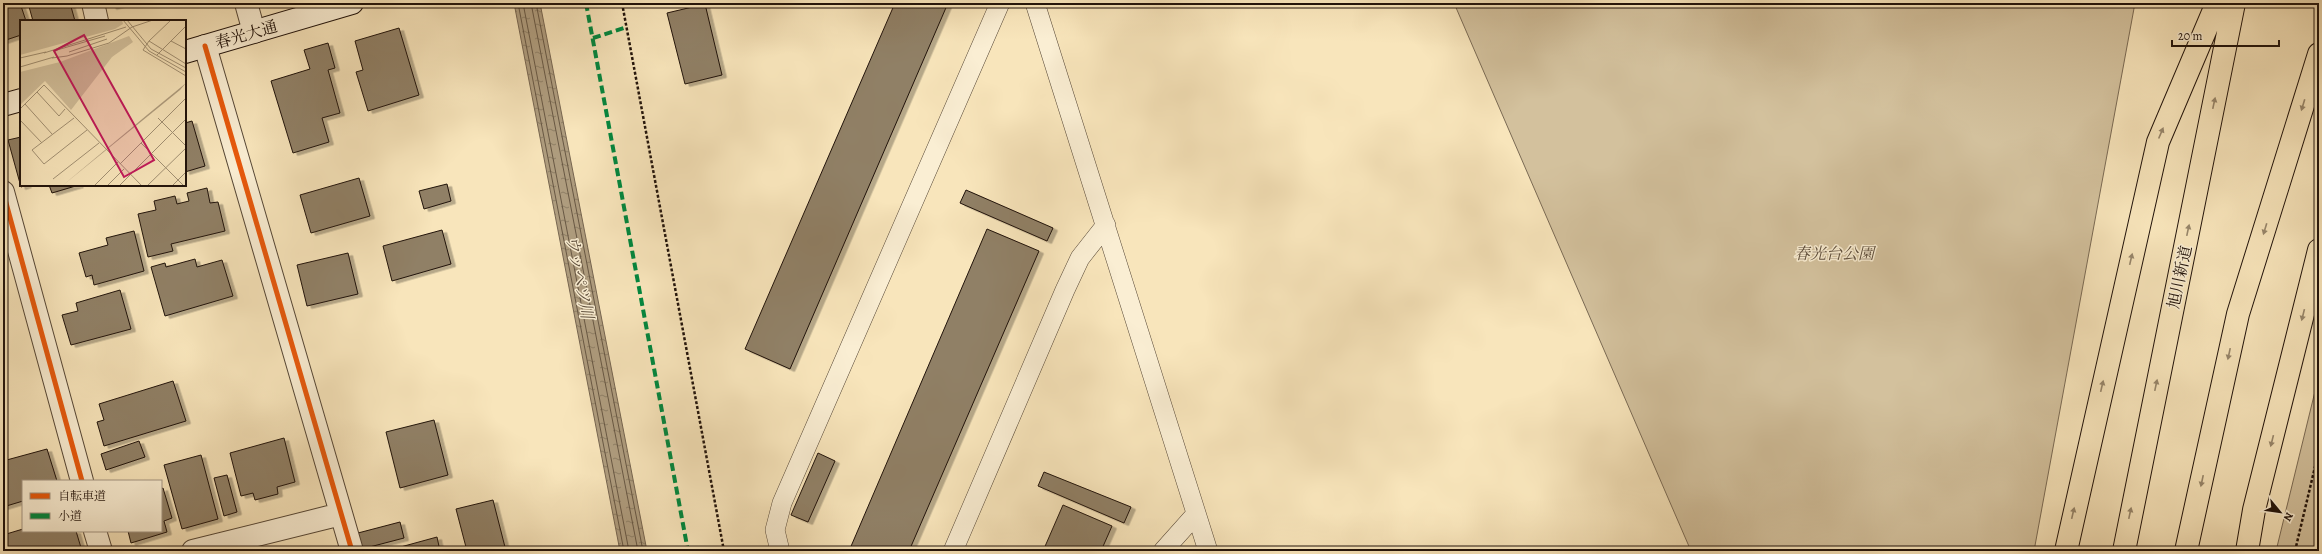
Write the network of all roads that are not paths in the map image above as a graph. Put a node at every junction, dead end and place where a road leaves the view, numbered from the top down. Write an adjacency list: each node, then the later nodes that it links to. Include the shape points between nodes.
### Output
1 (92, 3): 9 (street)
2 (246, 3): 10 (street)
3 (352, 3): 8 (street, 春光大通)
4 (1000, 3): 25 (lane, via 782,503 775,530)
5 (1035, 3): 16 (lane)
6 (2217, 3): 29 (highway, one-way to 6, via 2158,142)
7 (2234, 3): 30 (highway, 旭川新道, one-way to 7)
8 (326, 7): 10 (street, 春光大通)
9 (97, 20)
10 (254, 32): 11 (street, 春光大通)
11 (195, 49): 19 (street)
12 (2319, 54): 31 (highway, one-way to 31, via 2238,314)
13 (20, 100): 14 (street)
14 (3, 105)
15 (3, 192): 18 (street)
16 (1106, 224): 20 (lane); 26 (lane, via 1080,258 1064,290)
17 (2319, 250): 32 (highway, one-way to 32, via 2254,510)
18 (82, 480)
19 (341, 514): 23 (street); 24 (street)
20 (1196, 514): 27 (lane); 28 (lane)
21 (95, 532): 22 (street)
22 (101, 551)
23 (193, 551)
24 (352, 551)
25 (780, 551)
26 (953, 551)
27 (1163, 551)
28 (1208, 551)
29 (2066, 551)
30 (2124, 551)
31 (2186, 551)
32 (2247, 551)

